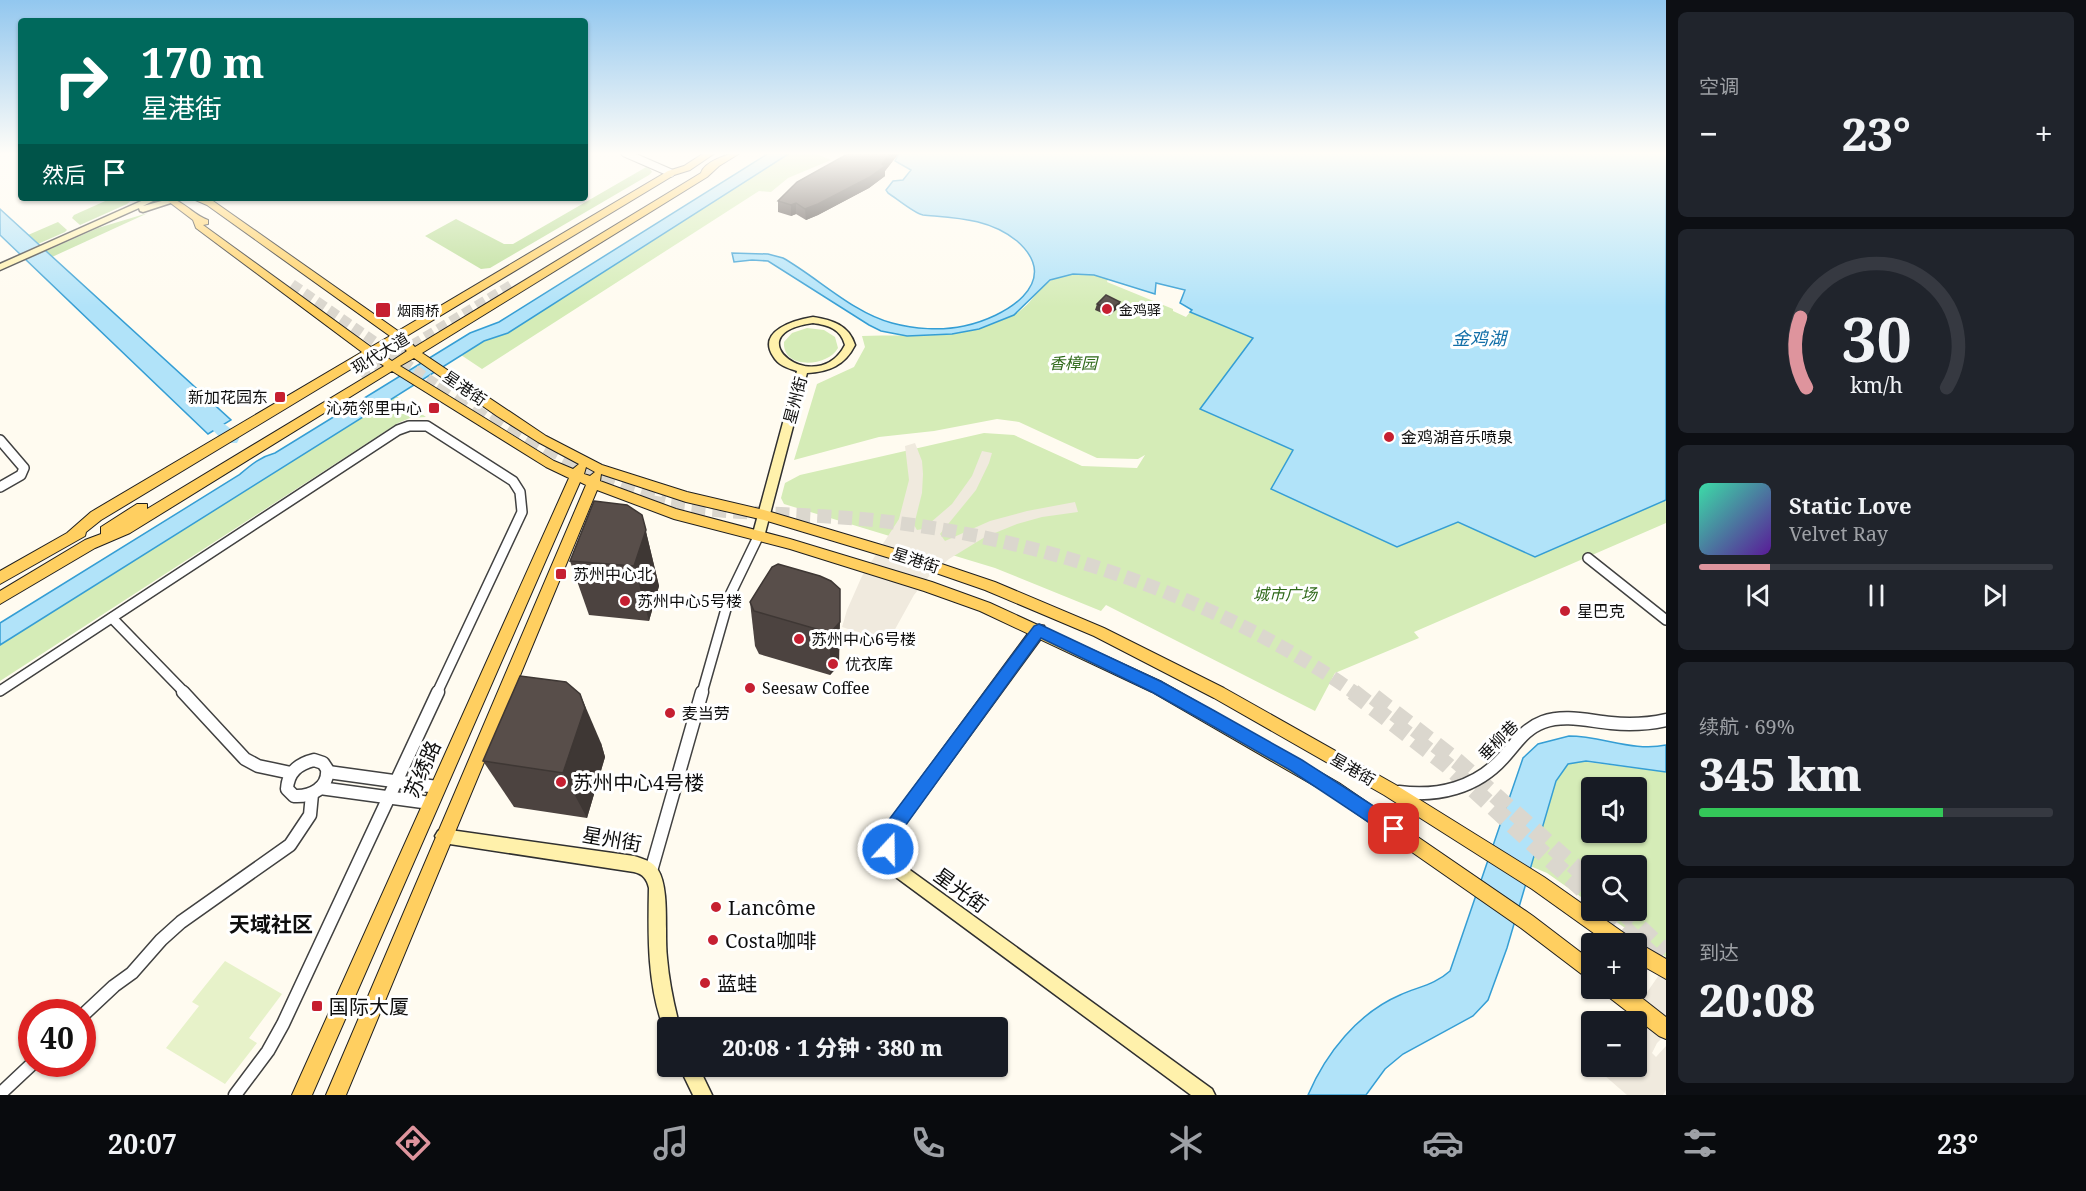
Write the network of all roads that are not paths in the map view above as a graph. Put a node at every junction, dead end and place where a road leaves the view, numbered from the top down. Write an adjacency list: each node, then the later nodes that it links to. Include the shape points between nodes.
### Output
1 (142, 204): 10 (street)
2 (156, 204): 10 (street)
3 (181, 204): 11 (main road, 星港街)
4 (201, 204): 11 (main road, 星港街, via 296,282)
5 (212, 204): 13 (main road, 星港街)
6 (619, 204): 13 (main road, 现代大道)
7 (635, 204): 8 (main road, 现代大道, via 507,283)
8 (645, 204)
9 (658, 204): 15 (main road, 现代大道)
10 (116, 215): 12 (street)
11 (197, 219): 14 (main road, 星港街, via 199,226)
12 (0, 267)
13 (397, 336): 14 (main road, 现代大道); 15 (main road, 星港街)
14 (370, 352): 16 (main road, 星港街); 23 (main road, 现代大道, via 96,516)
15 (419, 357): 16 (main road, 现代大道); 19 (main road, 星港街)
16 (392, 367): 19 (main road, 星港街, via 526,450); 25 (main road, 现代大道, via 125,529)
17 (803, 368): 17 (street, via 825,367 843,358 850,345 845,332 830,323 813,320 795,323 778,333 774,350 780,359); 22 (street, 星州街)
18 (0, 440): 21 (street, via 24,468 21,475)
19 (580, 468): 20 (main road, 星港街); 37 (main road, 苏绣路)
20 (596, 476): 22 (main road, 星港街); 24 (main road, 星港街, via 674,514); 42 (main road)
21 (0, 487)
22 (764, 515): 24 (street, 星州街); 38 (main road, 星港街, via 915,560 1061,615 1219,693)
23 (72, 536): 25 (main road, 现代大道, via 357,373 117,522); 27 (main road, 现代大道)
24 (758, 537): 31 (main road, 星港街, via 927,586); 43 (street, via 730,595)
25 (90, 544): 28 (main road, 现代大道)
26 (1588, 558): 30 (street)
27 (0, 578)
28 (0, 598)
29 (112, 618): 32 (street); 35 (street, via 245,759); 36 (street, via 398,430 427,426 513,481 523,502 522,512)
30 (1666, 620)
31 (1039, 630): 46 (main road, 星港街, via 1157,687 1296,765 1470,882); 59 (street, 星光街, via 894,827 888,841 890,857 898,870)
32 (0, 691)
33 (1666, 720): 38 (street, 垂柳巷, via 1635,725 1553,719 1527,730 1490,770 1458,788 1428,795)
34 (328, 772): 35 (street, via 324,764 314,760); 36 (street); 39 (street)
35 (291, 773): 39 (street, via 287,784 290,793 299,797)
36 (394, 781): 37 (street); 40 (street)
37 (437, 787): 41 (main road, 苏绣路)
38 (1390, 790): 44 (main road, 星港街, via 1485,848)
39 (316, 791): 40 (street); 49 (street, via 310,815 290,844 181,922 132,973)
40 (387, 797): 41 (street); 55 (street, via 283,1024)
41 (430, 803): 56 (main road, 苏绣路)
42 (443, 836): 43 (street, 星州街, via 634,864); 57 (main road)
43 (651, 871): 50 (street, 星州街, via 657,888 660,977)
44 (1609, 933)
45 (1647, 958): 47 (main road)
46 (1581, 964)
47 (1666, 970)
48 (1627, 999): 51 (main road)
49 (96, 1003)
50 (669, 1017)
51 (1666, 1029)
52 (18, 1077): 54 (street)
53 (693, 1077): 58 (street)
54 (0, 1094)
55 (236, 1095)
56 (302, 1095)
57 (336, 1095)
58 (703, 1095)
59 (1206, 1095)

